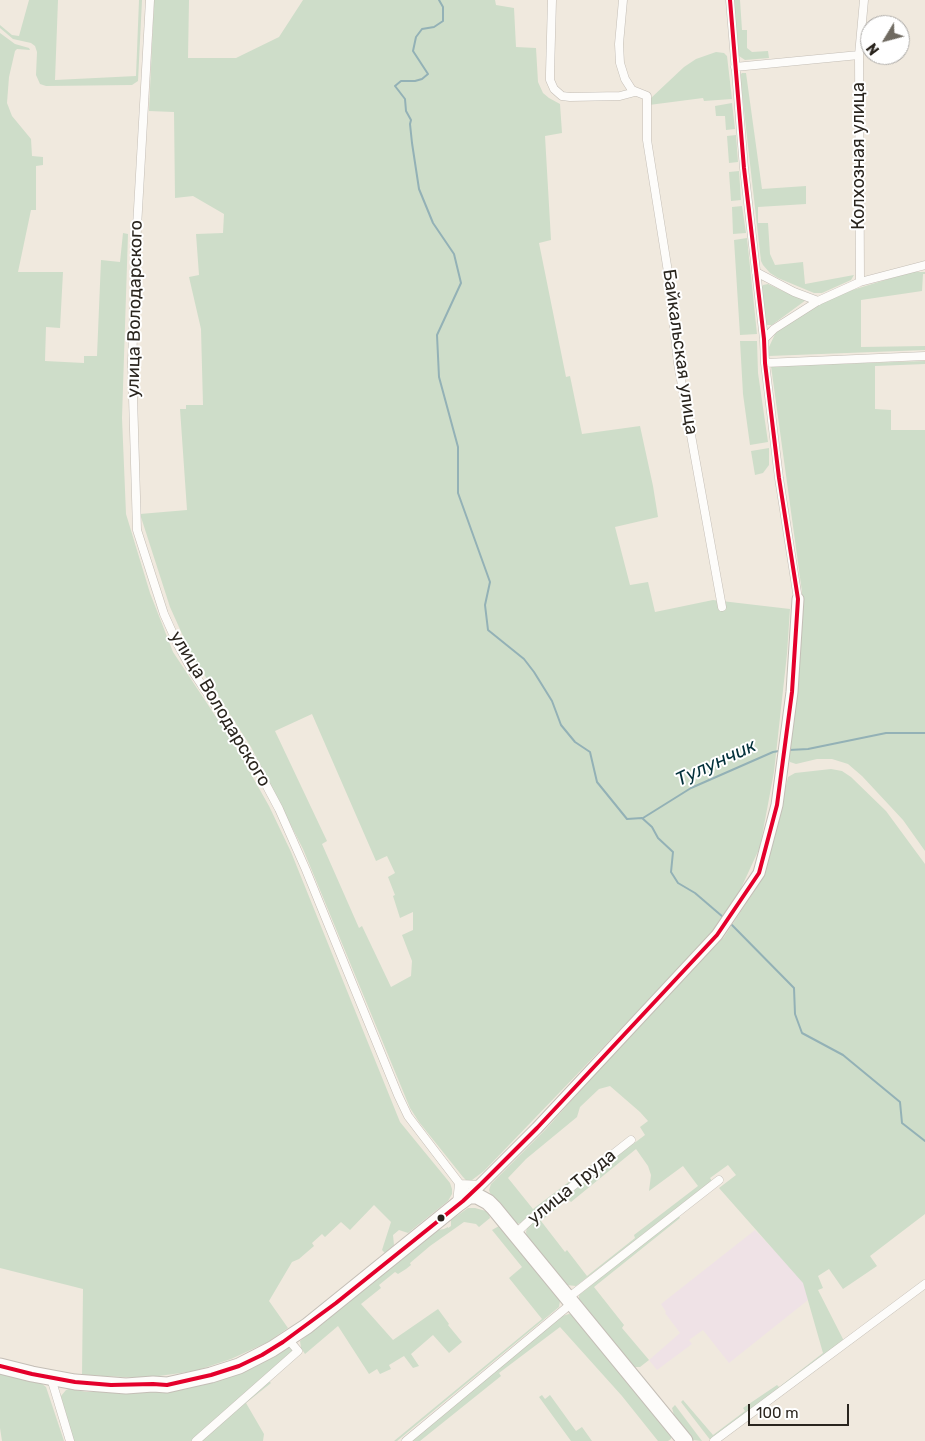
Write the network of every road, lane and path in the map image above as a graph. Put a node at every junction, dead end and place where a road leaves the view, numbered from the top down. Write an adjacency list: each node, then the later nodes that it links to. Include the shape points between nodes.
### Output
1 (150, 0): 20 (street, улица Володарского, via 132,363 137,530 164,614 178,645 255,764 279,808 408,1116)
2 (552, 0): 8 (street, via 550,80 554,90 570,97 620,96)
3 (623, 0): 8 (street, via 620,63 625,79)
4 (730, 0): 7 (street)
5 (864, 0): 6 (street, Колхозная улица)
6 (859, 55): 7 (street); 11 (street, Колхозная улица)
7 (735, 67): 10 (street)
8 (635, 92): 17 (street, Байкальская улица, via 647,96 647,140 668,272 678,364)
9 (925, 265): 11 (street)
10 (756, 272): 12 (street); 13 (street)
11 (860, 282): 12 (street)
12 (818, 301): 13 (street)
13 (764, 339): 15 (street)
14 (925, 356): 15 (street)
15 (764, 363): 16 (street)
16 (798, 599): 20 (street, via 792,692 777,805 759,873 717,935 537,1128)
17 (722, 607)
18 (631, 1140): 21 (street, улица Труда)
19 (719, 1180): 23 (street)
20 (473, 1191): 21 (highway, via 494,1208); 24 (highway)
21 (515, 1234): 23 (highway)
22 (925, 1284): 31 (street)
23 (570, 1301): 29 (street); 30 (highway)
24 (288, 1339): 26 (highway, via 239,1366 167,1385 94,1384); 28 (street, via 298,1351)
25 (0, 1366): 26 (highway)
26 (51, 1378): 27 (street)
27 (70, 1441)
28 (196, 1441)
29 (406, 1441)
30 (685, 1441)
31 (714, 1441)

